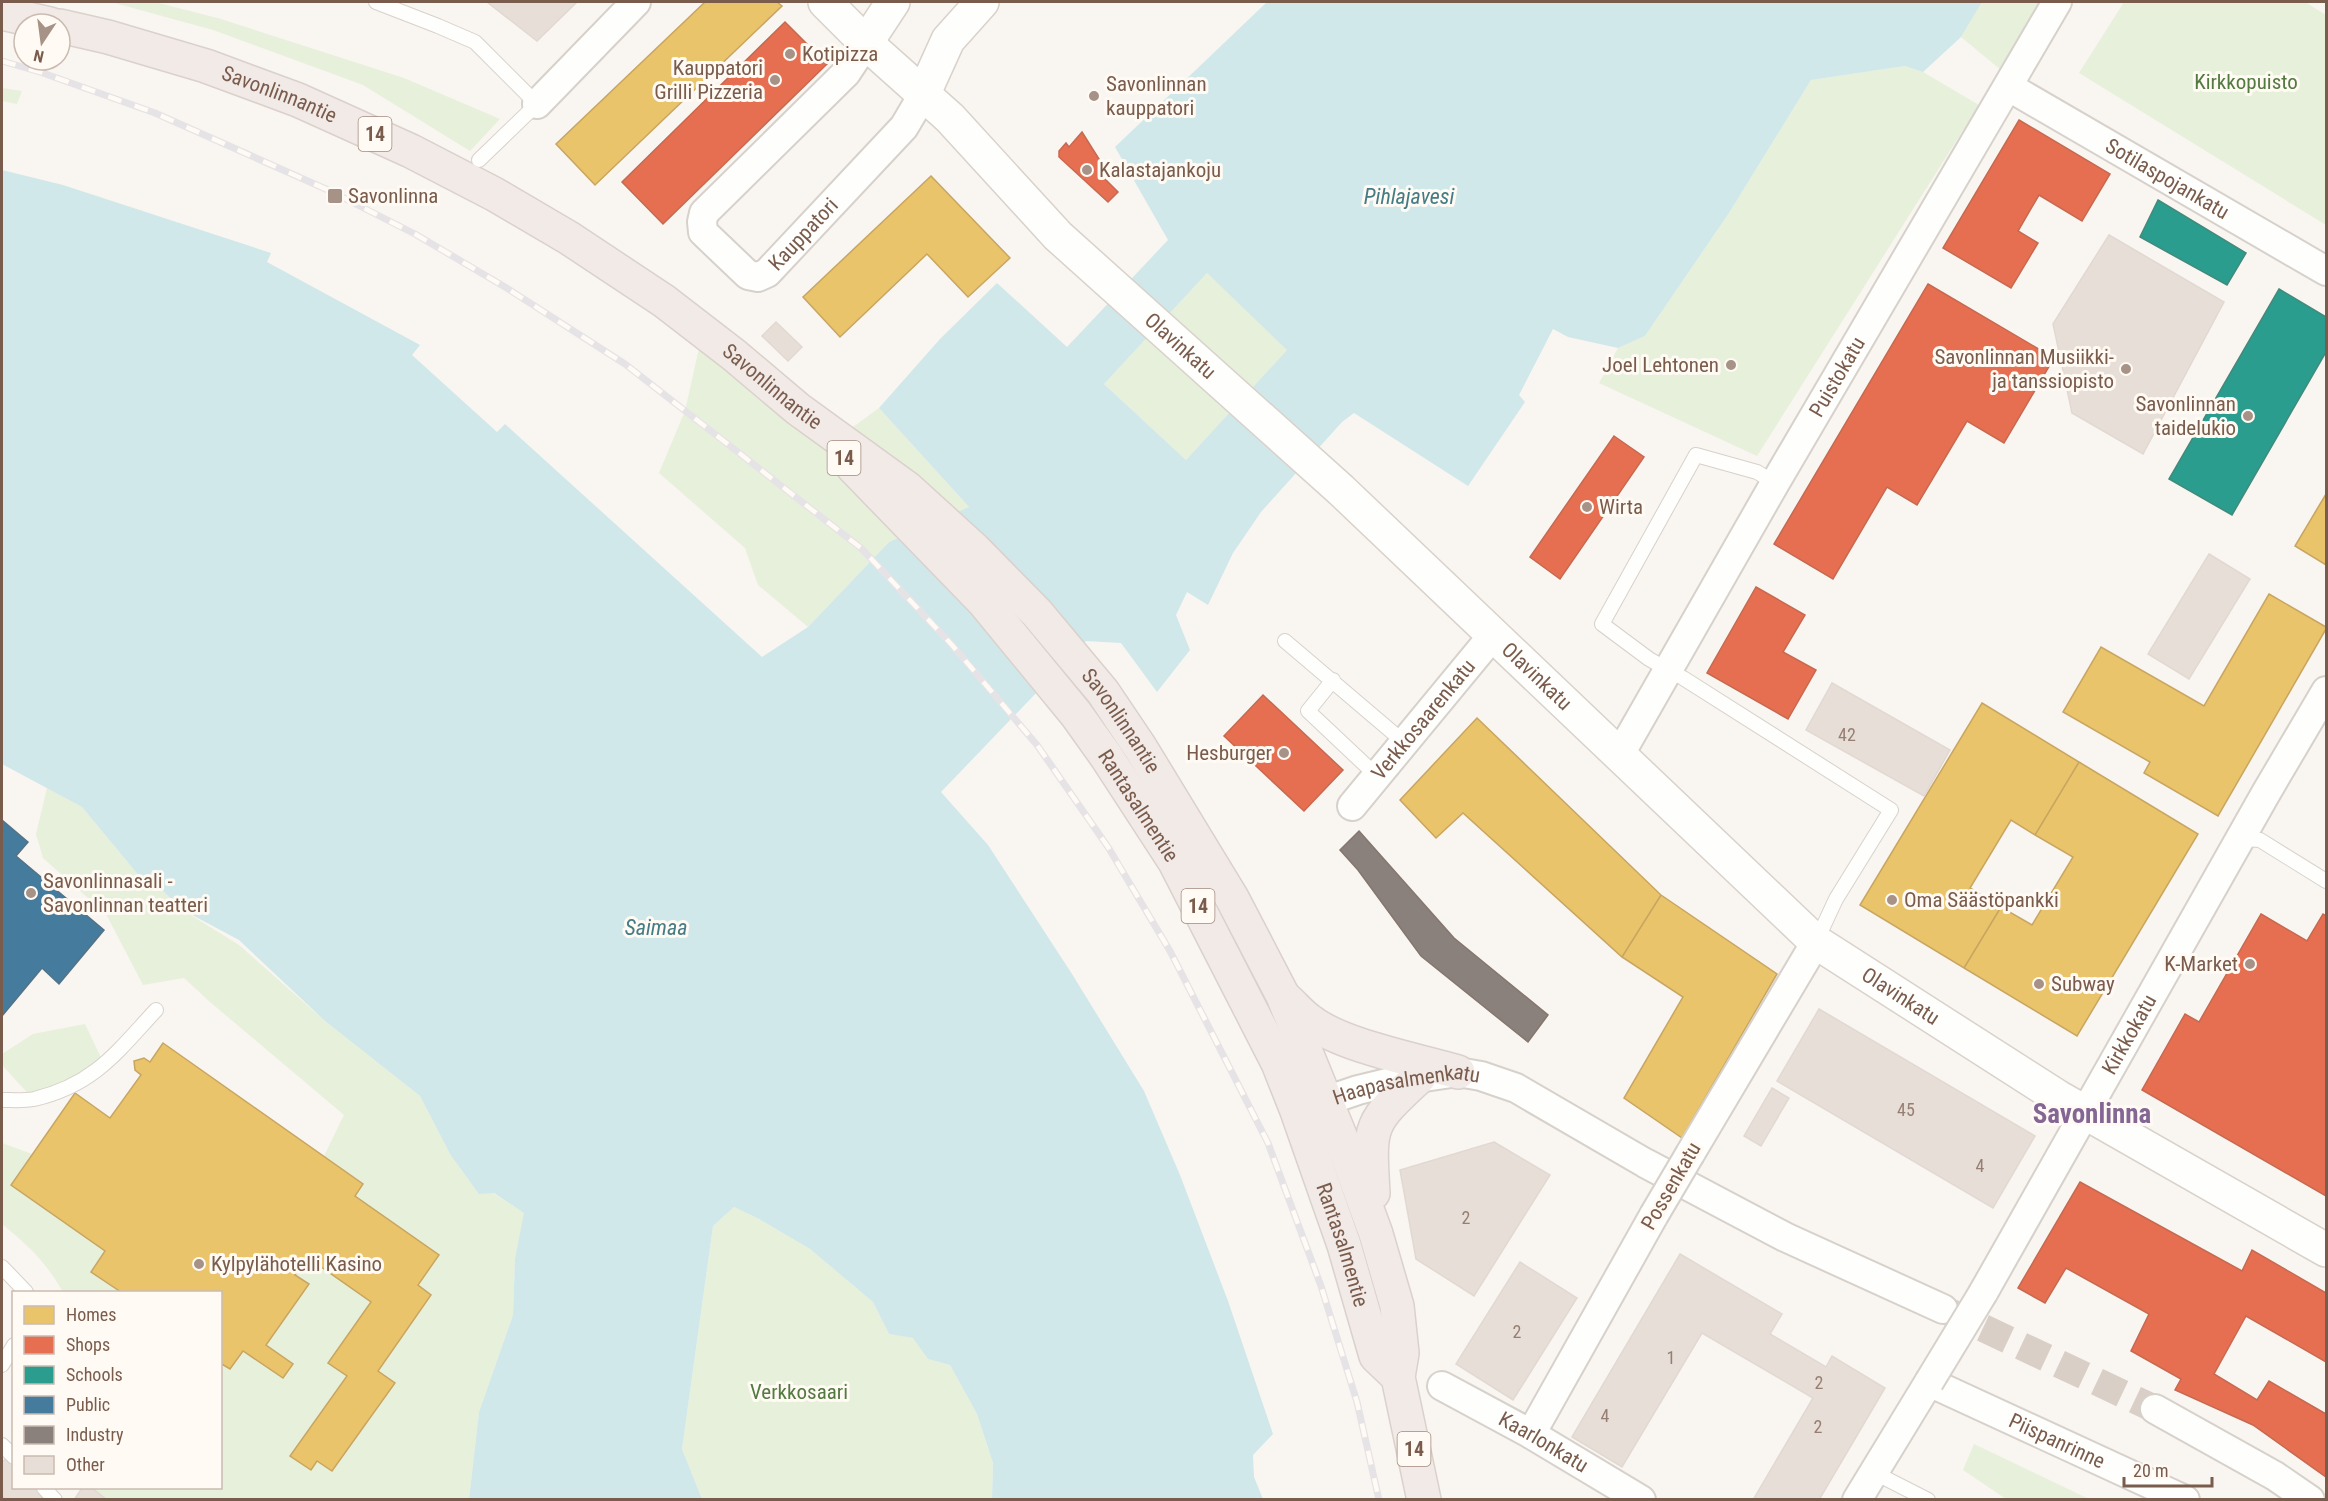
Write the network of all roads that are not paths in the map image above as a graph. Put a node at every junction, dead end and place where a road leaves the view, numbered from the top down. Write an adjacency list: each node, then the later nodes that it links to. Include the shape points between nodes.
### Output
1 (376, 2): 11 (lane, via 475,42)
2 (636, 2): 11 (street)
3 (825, 2): 8 (main road, Olavinkatu)
4 (893, 2): 8 (main road, Kauppatori)
5 (982, 2): 10 (main road, Kauppatori, via 948,40)
6 (2057, 2): 9 (street, Puistokatu)
7 (72, 29): 15 (highway, Savonlinnantie / 14, via 206,66 298,100 494,194 664,301 734,355)
8 (866, 43): 10 (main road, Olavinkatu); 10 (street, Kauppatori, via 846,73 704,213 703,232 748,275 767,273 904,126)
9 (2009, 87): 13 (street, Sotilaspojankatu); 14 (street, Puistokatu)
10 (924, 93): 16 (main road, Olavinkatu, via 1058,236 1341,490)
11 (537, 104): 12 (lane)
12 (479, 160)
13 (2326, 270)
14 (1775, 483): 18 (street, Puistokatu); 18 (lane, via 1757,472 1696,455 1602,624)
15 (899, 497): 28 (highway, Savonlinnantie / 14, via 974,549 1037,613 1103,692 1182,813); 33 (highway, Rantasalmentie / 14, via 1076,714 1175,862 1273,1053)
16 (1494, 634): 21 (street, Verkkosaarenkatu); 22 (main road, Olavinkatu)
17 (1285, 641): 19 (lane)
18 (1668, 670): 22 (street, Puistokatu); 27 (lane, via 1891,810 1836,899)
19 (1333, 681): 21 (lane); 23 (lane, via 1308,711)
20 (2326, 692): 25 (street, Kirkkokatu)
21 (1405, 743): 23 (street, Verkkosaarenkatu)
22 (1620, 754): 27 (main road, Olavinkatu)
23 (1377, 776): 24 (street, Verkkosaarenkatu)
24 (1352, 806)
25 (2242, 839): 26 (lane, via 2260,840); 34 (street, Kirkkokatu)
26 (2326, 881)
27 (1816, 942): 34 (main road, Olavinkatu); 46 (street, Possenkatu, bridge, via 1654,1215)
28 (1283, 996): 30 (highway, via 1311,1022 1333,1034); 33 (highway, Rantasalmentie / 14)
29 (156, 1010): 32 (lane, via 105,1066 78,1084 33,1099)
30 (1458, 1072): 31 (street, Haapasalmenkatu); 39 (street, Haapasalmenkatu, via 1516,1088 1718,1203)
31 (1419, 1077): 33 (street, Haapasalmenkatu, via 1359,1090); 35 (highway, via 1385,1109 1372,1133)
32 (2, 1100)
33 (1312, 1106): 35 (highway, Rantasalmentie / 14); 44 (highway, Rantasalmentie / 14, via 1344,1245 1376,1356)
34 (2086, 1112): 36 (main road, Olavinkatu); 42 (street, Kirkkokatu, bridge)
35 (1376, 1234): 44 (highway, Rantasalmentie / 14, via 1397,1306 1402,1353)
36 (2326, 1248)
37 (2, 1267): 38 (lane)
38 (24, 1291)
39 (1943, 1309)
40 (12, 1348): 41 (lane)
41 (2, 1365)
42 (1929, 1382): 47 (street, Kirkkokatu); 54 (street, Piispanrinne)
43 (1442, 1386): 46 (street, Kaarlonkatu)
44 (1400, 1387): 50 (highway, Rantasalmentie / 14)
45 (2155, 1409): 55 (street)
46 (1531, 1434): 51 (street, Kaarlonkatu)
47 (1873, 1472): 52 (street, Kirkkokatu); 53 (lane)
48 (45, 1489): 49 (lane)
49 (56, 1500)
50 (1424, 1500)
51 (1641, 1500)
52 (1857, 1500)
53 (1928, 1500)
54 (2185, 1500)
55 (2310, 1500)

